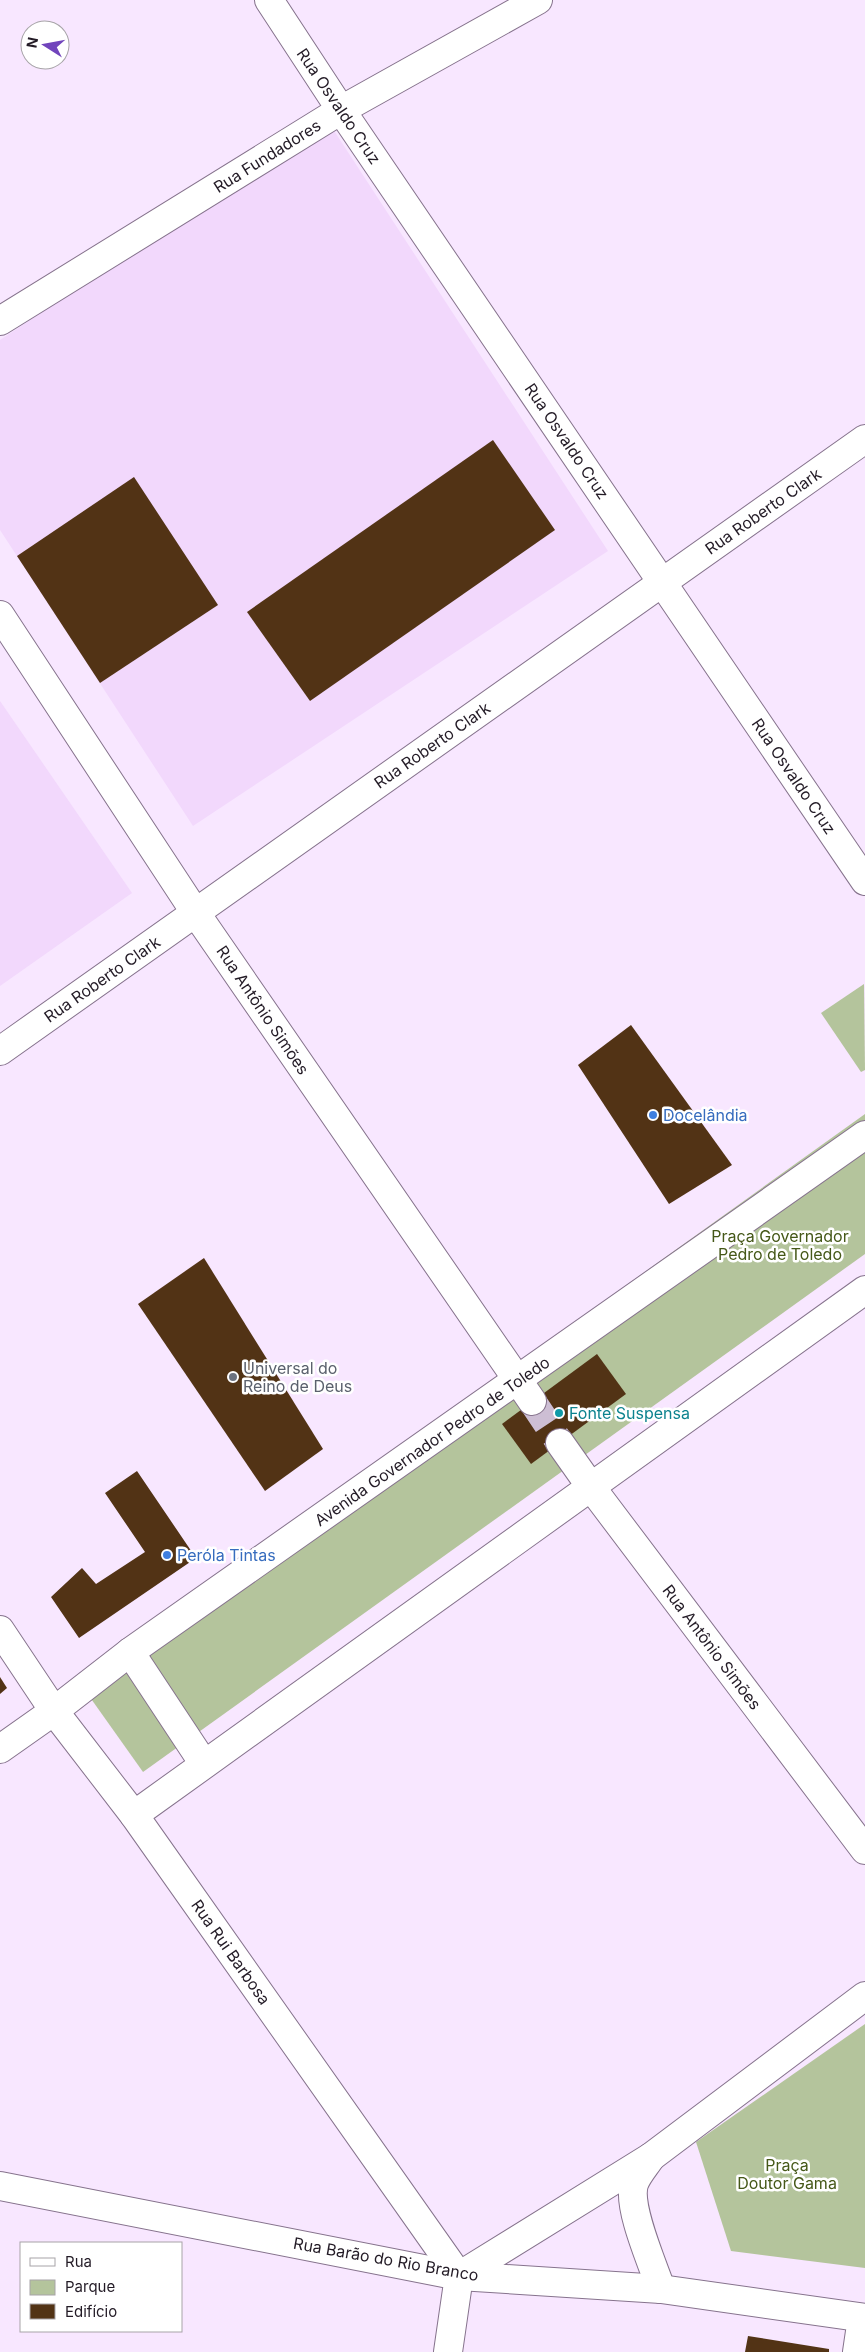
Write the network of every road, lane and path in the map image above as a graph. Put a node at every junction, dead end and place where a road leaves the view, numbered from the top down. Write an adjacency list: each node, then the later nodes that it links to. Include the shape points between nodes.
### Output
1 (269, 0): 3 (street, Rua Osvaldo Cruz)
2 (538, 0): 3 (street, Rua Fundadores)
3 (341, 110): 4 (street, Rua Fundadores); 6 (street, Rua Osvaldo Cruz)
4 (0, 321)
5 (865, 439): 6 (street, Rua Roberto Clark)
6 (663, 582): 8 (street, Rua Osvaldo Cruz); 9 (street, Rua Roberto Clark)
7 (0, 615): 9 (street, Rua Antônio Simões)
8 (865, 881)
9 (195, 912): 10 (street, Rua Roberto Clark); 13 (street, Rua Antônio Simões)
10 (0, 1051)
11 (865, 1135): 13 (street, Avenida Governador Pedro de Toledo)
12 (865, 1290): 15 (street)
13 (524, 1391): 17 (street, Avenida Governador Pedro de Toledo)
14 (560, 1442): 15 (street, Rua Antônio Simões)
15 (591, 1488): 20 (street); 22 (street, Rua Antônio Simões)
16 (0, 1630): 18 (street, Rua Rui Barbosa)
17 (130, 1652): 18 (street, Avenida Governador Pedro de Toledo); 20 (street)
18 (54, 1711): 19 (street, Avenida Governador Pedro de Toledo); 21 (street, Rua Rui Barbosa)
19 (0, 1749)
20 (204, 1764): 21 (street)
21 (134, 1816): 26 (street, Rua Rui Barbosa)
22 (865, 1850)
23 (865, 1996): 24 (street)
24 (651, 2157): 26 (street); 27 (street, via 634,2184 634,2205)
25 (0, 2186): 26 (street, Rua Barão do Rio Branco)
26 (459, 2276): 27 (street, Rua Barão do Rio Branco); 29 (street)
27 (662, 2289): 28 (street, Rua Barão do Rio Branco)
28 (863, 2318): 30 (street)
29 (448, 2352)
30 (857, 2352)

